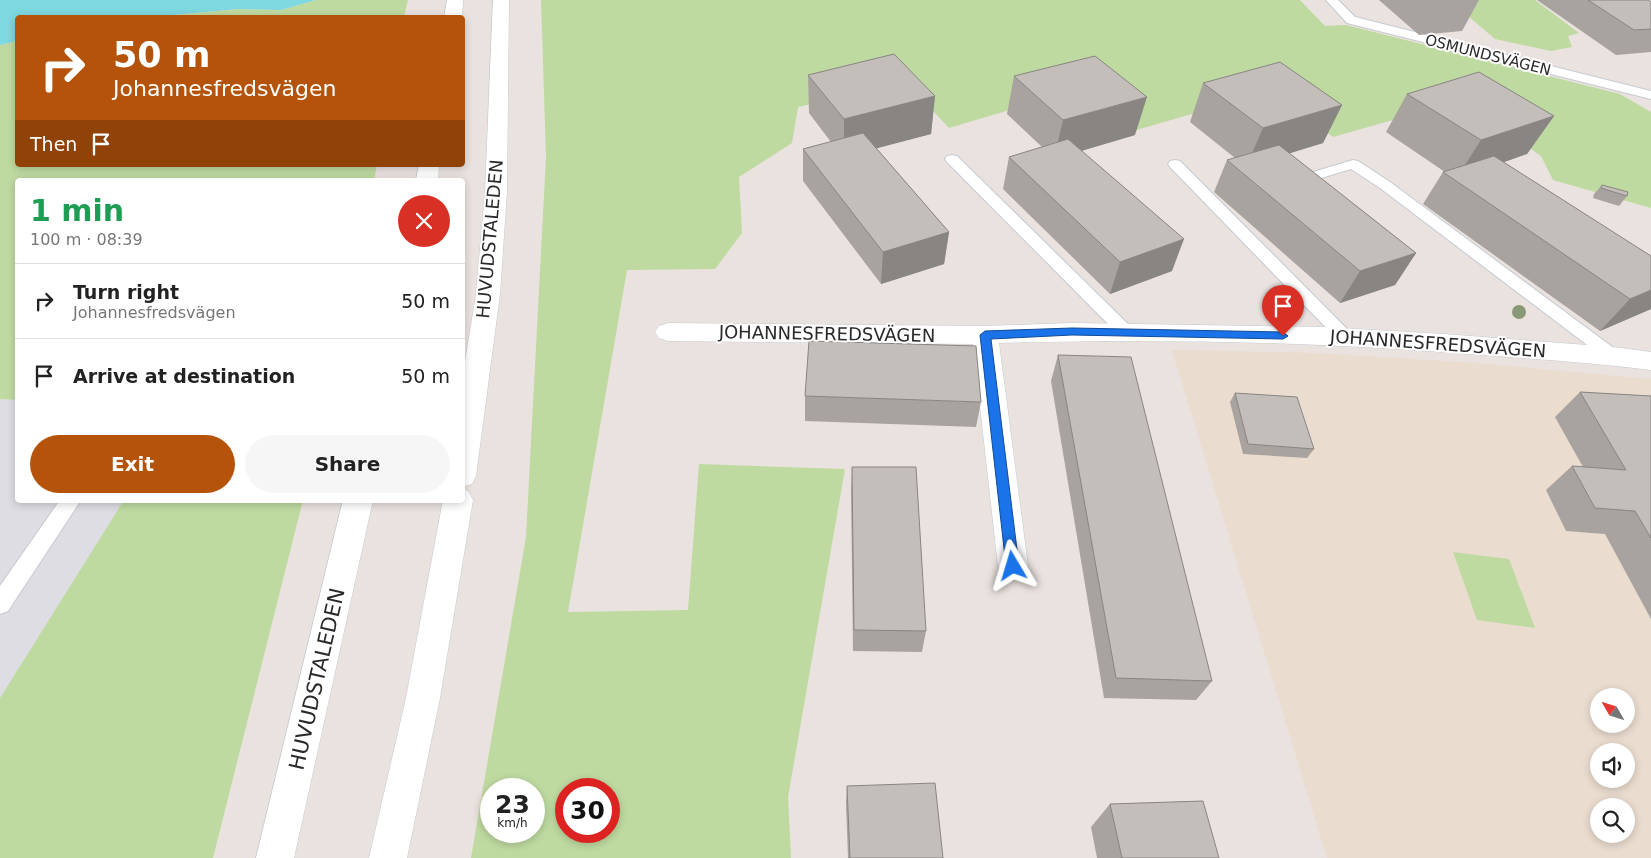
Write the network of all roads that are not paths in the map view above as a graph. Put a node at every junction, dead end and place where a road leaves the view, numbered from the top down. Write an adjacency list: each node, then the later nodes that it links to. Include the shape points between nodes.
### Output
1 (455, 0): 4 (main road)
2 (501, 0): 15 (main road, HUVUDSTALEDEN, via 496,192 488,294)
3 (1332, 0): 5 (lane, OSMUNDSVÄGEN, via 1352,20)
4 (453, 15)
5 (1651, 95)
6 (952, 159): 10 (lane)
7 (1174, 164): 12 (lane)
8 (1298, 181): 13 (lane, via 1353,164)
9 (668, 332): 11 (main road, JOHANNESFREDSVÄGEN)
10 (1127, 333): 11 (main road, JOHANNESFREDSVÄGEN); 12 (main road, JOHANNESFREDSVÄGEN)
11 (985, 335): 19 (main road)
12 (1346, 338): 13 (main road, JOHANNESFREDSVÄGEN)
13 (1613, 356): 14 (main road, JOHANNESFREDSVÄGEN)
14 (1651, 361)
15 (465, 455)
16 (69, 503): 20 (lane)
17 (357, 503): 21 (main road, HUVUDSTALEDEN)
18 (457, 503): 22 (main road, via 423,698)
19 (1013, 566)
20 (0, 604)
21 (275, 858)
22 (388, 858)

